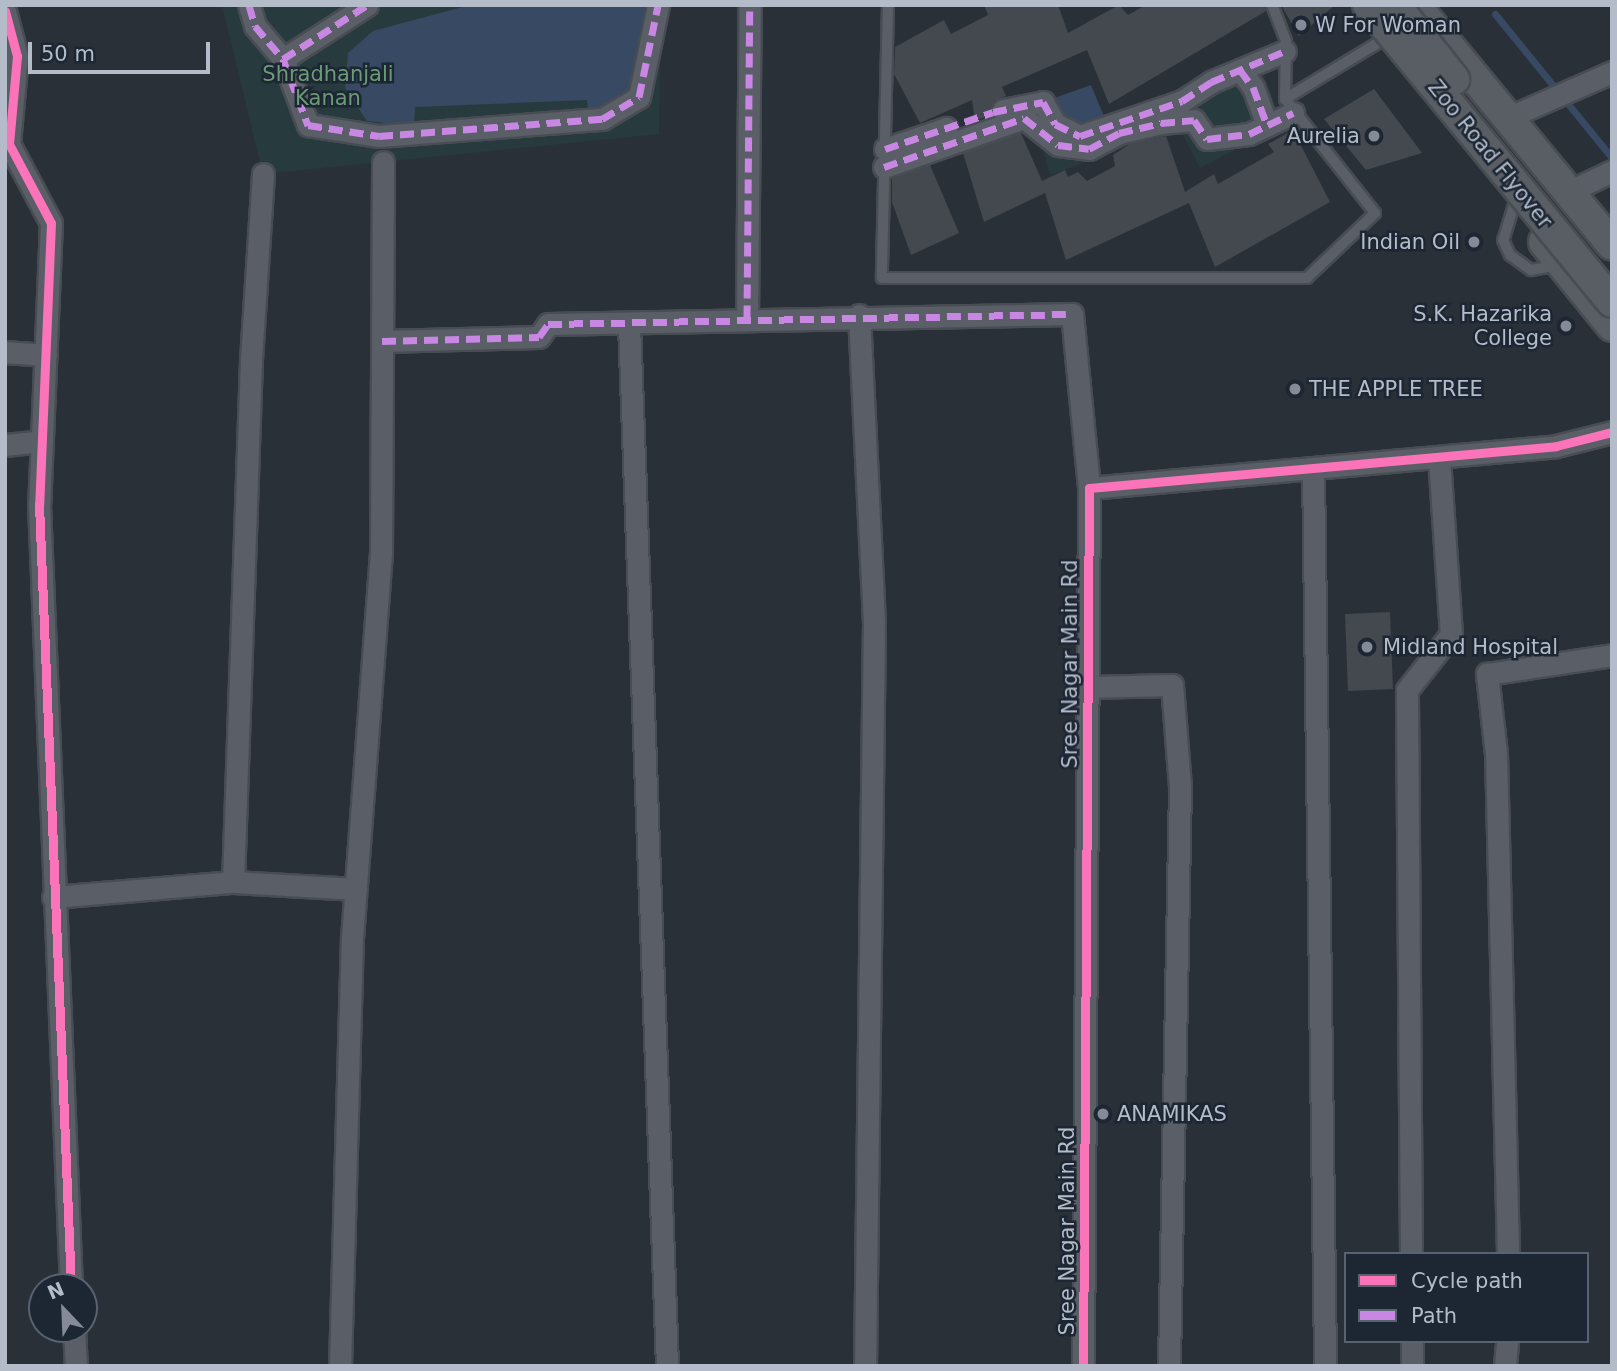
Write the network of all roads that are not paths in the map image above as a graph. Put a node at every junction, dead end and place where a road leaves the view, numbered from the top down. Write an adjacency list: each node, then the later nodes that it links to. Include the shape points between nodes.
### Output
1 (249, 5): 13 (street, via 255,26)
2 (367, 5): 13 (street)
3 (658, 5): 13 (street, via 639,97 602,119 379,136 308,125)
4 (750, 5): 29 (street)
5 (888, 5): 20 (lane)
6 (1272, 5): 12 (lane)
7 (1352, 5): 11 (main road)
8 (1368, 5): 27 (main road, Zoo Road Flyover, bridge)
9 (1418, 7): 11 (main road); 17 (main road); 26 (main road, Zoo Road Flyover, bridge)
10 (5, 11): 19 (street, via 16,55)
11 (1381, 41): 16 (lane); 31 (main road)
12 (1285, 51): 14 (street); 16 (lane)
13 (283, 60)
14 (1240, 70): 18 (street, via 1253,87); 20 (street, via 1182,101 1080,136 1055,124 1043,102 993,112)
15 (1612, 72): 17 (street)
16 (1289, 106): 18 (street); 20 (lane, via 1321,138 1375,213 1307,278 882,278)
17 (1507, 118): 24 (main road)
18 (1267, 125): 20 (street, via 1249,134 1207,139 1194,120 1161,123 1119,133 1088,149 1058,145 1024,117)
19 (7, 144): 34 (street, via 51,223)
20 (884, 158)
21 (383, 162): 32 (street)
22 (1612, 171): 24 (street)
23 (263, 174): 43 (street, via 251,360)
24 (1568, 192): 25 (main road)
25 (1612, 246)
26 (1612, 274)
27 (1612, 302)
28 (859, 315): 29 (street); 40 (street, Sree Nagar Main Rd, via 1072,314); 55 (street, via 874,622)
29 (747, 319): 30 (street)
30 (629, 324): 32 (street, via 548,324 538,337); 54 (street)
31 (1612, 326)
32 (382, 341): 44 (street, via 381,552)
33 (5, 352): 34 (street)
34 (46, 355): 36 (street)
35 (1612, 432): 38 (street, via 1556,446)
36 (42, 441): 37 (street); 45 (street)
37 (5, 445)
38 (1439, 457): 39 (street); 46 (street, via 1451,634 1407,690)
39 (1313, 468): 40 (street); 58 (street)
40 (1089, 488): 42 (street, Sree Nagar Main Rd)
41 (1612, 655): 47 (street, via 1487,674 1496,754)
42 (1088, 687): 56 (street, Sree Nagar Main Rd); 57 (street, via 1172,685 1180,786)
43 (233, 882): 44 (street); 45 (street)
44 (356, 889): 53 (street)
45 (53, 897): 48 (street)
46 (1411, 1252)
47 (1508, 1252)
48 (70, 1273)
49 (75, 1343): 52 (street)
50 (1412, 1343): 59 (street)
51 (1507, 1343): 60 (street)
52 (76, 1366)
53 (340, 1366)
54 (667, 1366)
55 (865, 1366)
56 (1083, 1366)
57 (1170, 1366)
58 (1325, 1366)
59 (1412, 1366)
60 (1505, 1366)

